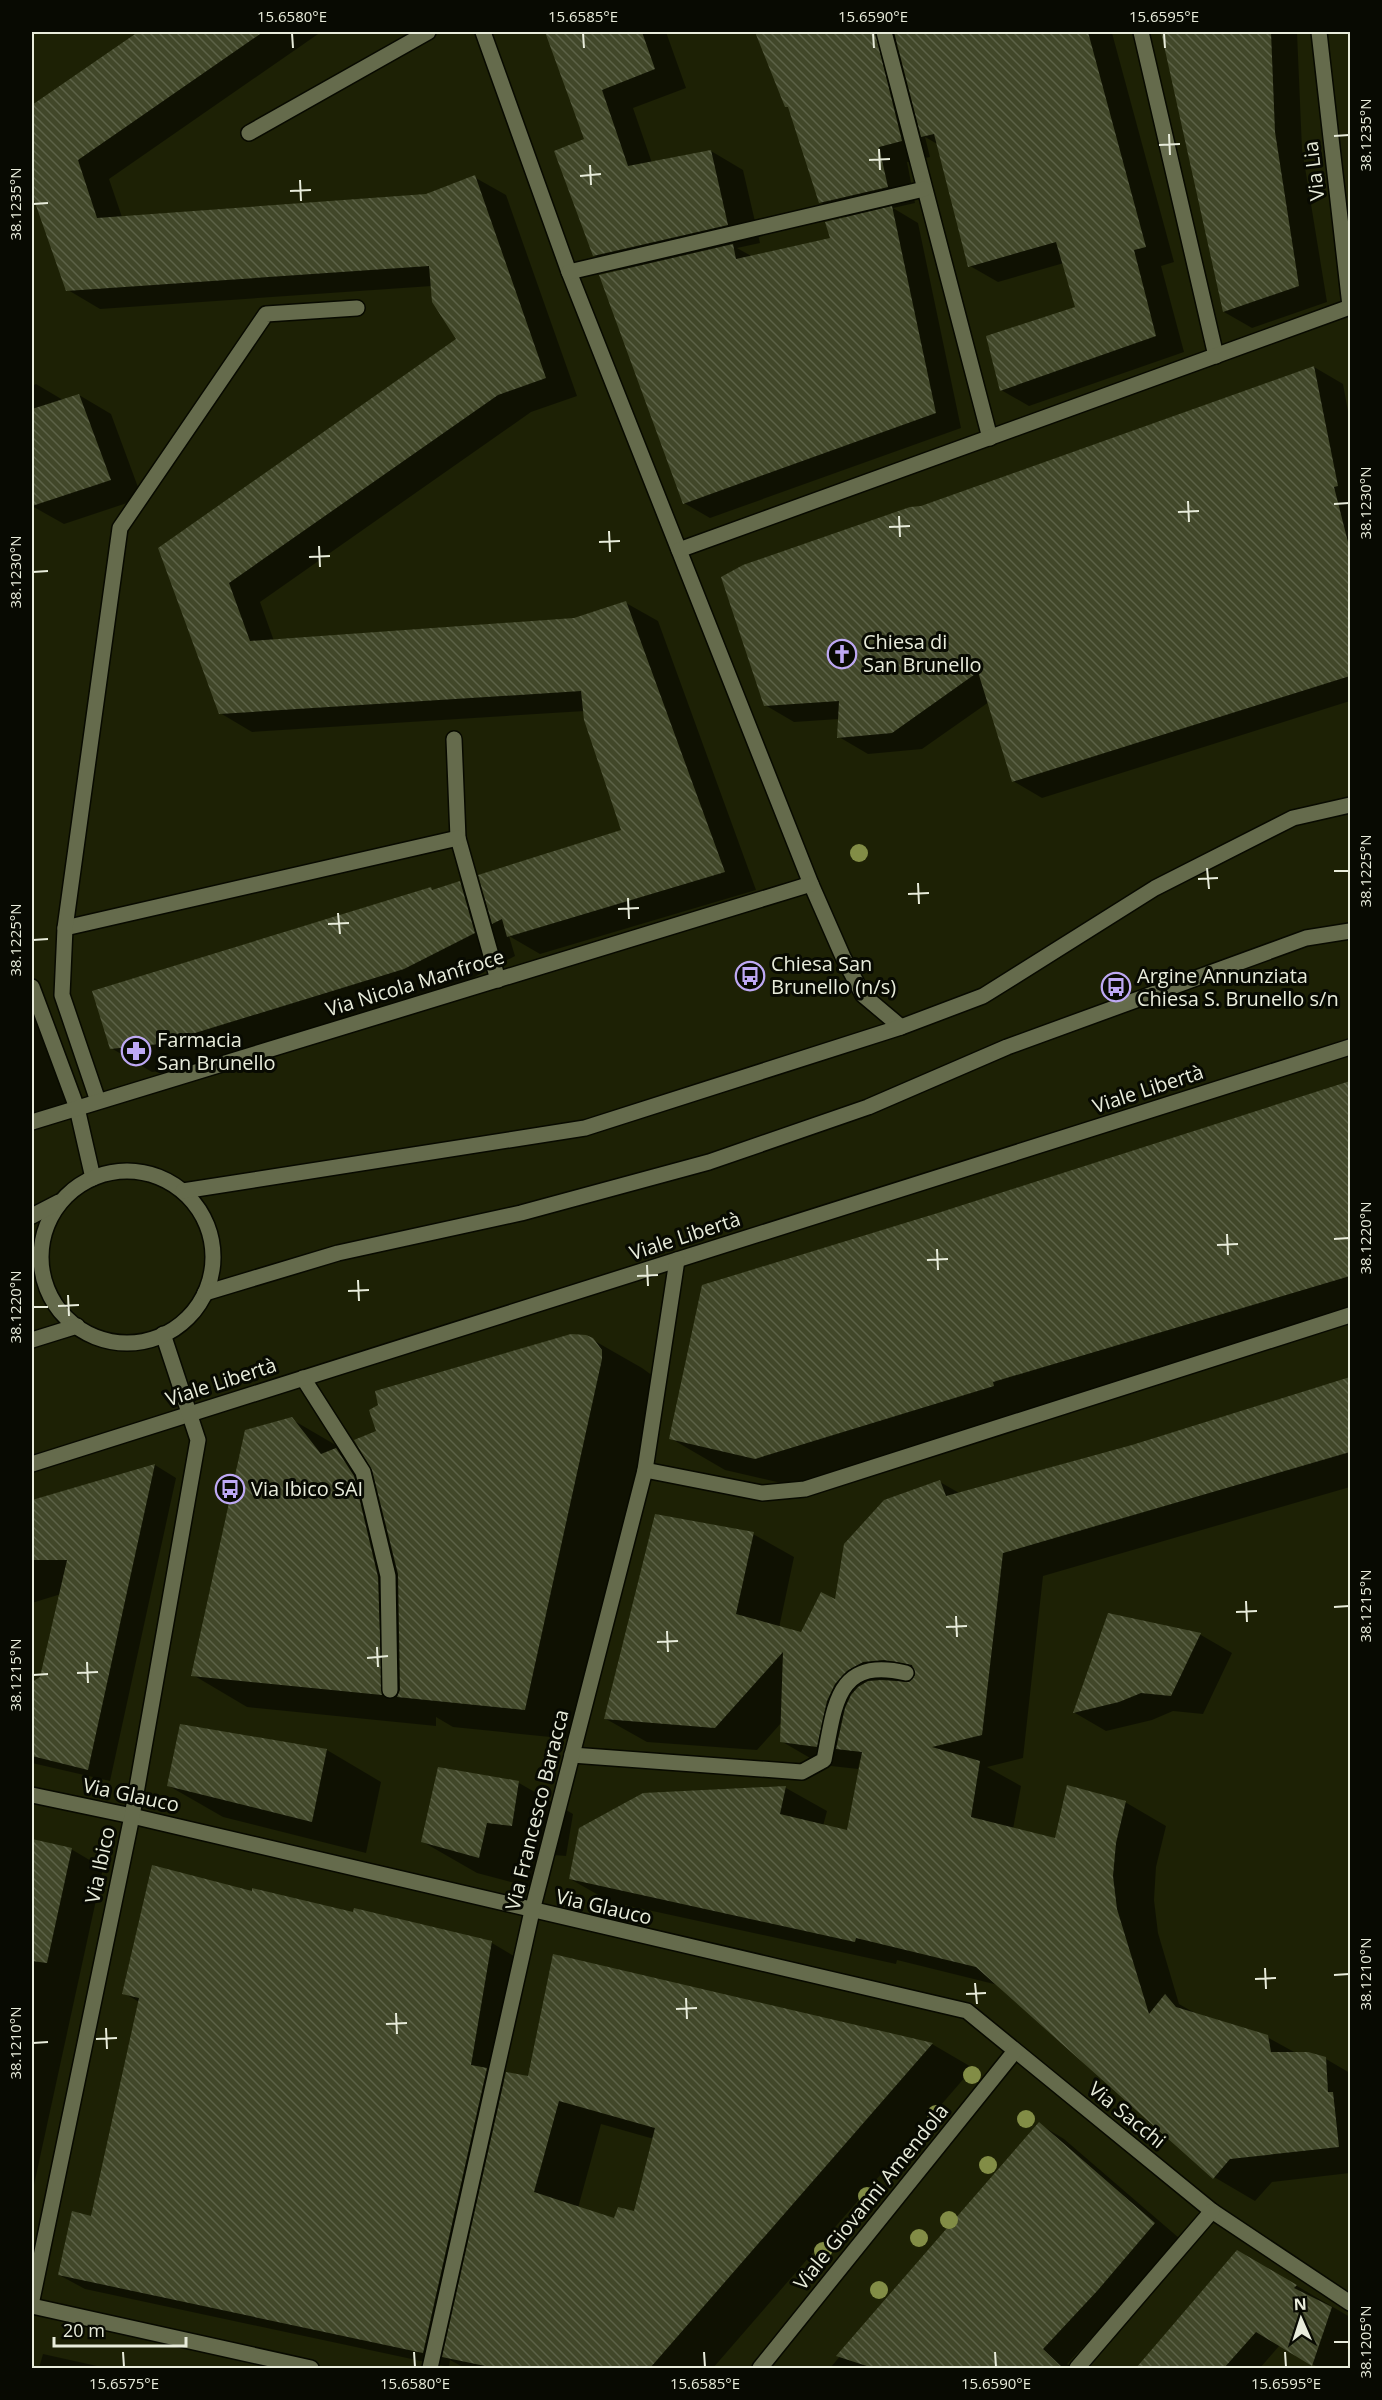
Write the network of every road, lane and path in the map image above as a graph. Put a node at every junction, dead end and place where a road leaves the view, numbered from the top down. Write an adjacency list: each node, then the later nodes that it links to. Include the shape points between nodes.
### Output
1 (428, 32): 6 (street)
2 (483, 32): 8 (street)
3 (884, 32): 7 (street)
4 (1141, 32): 11 (street)
5 (1319, 32): 9 (street, Via Lia)
6 (249, 133)
7 (924, 189): 8 (street); 12 (street)
8 (569, 273): 13 (street)
9 (1350, 307): 11 (street)
10 (357, 308): 18 (street, via 266,314 120,528)
11 (1215, 356): 12 (street)
12 (990, 438): 13 (street)
13 (679, 550): 17 (street)
14 (454, 739): 16 (street)
15 (1350, 804): 22 (street, via 1293,818 1155,888 983,996)
16 (458, 838): 18 (street); 20 (street)
17 (811, 884): 20 (street, Via Nicola Manfroce); 22 (street, via 863,995)
18 (65, 928): 24 (street, via 62,995)
19 (1350, 931): 32 (street, via 1306,938 1007,1047 868,1107 709,1162 521,1213 338,1253)
20 (498, 980): 24 (street, Via Nicola Manfroce)
21 (32, 987): 25 (street)
22 (901, 1027): 28 (street, via 585,1128)
23 (1350, 1047): 31 (street, Viale Libertà)
24 (98, 1101): 25 (street, Via Nicola Manfroce)
25 (77, 1108): 26 (street, Via Nicola Manfroce); 27 (street)
26 (32, 1122)
27 (93, 1178): 28 (street, via 116,1171 139,1172); 29 (street)
28 (183, 1191): 32 (street, via 201,1212 211,1238 213,1266)
29 (59, 1202): 30 (street); 34 (street, via 45,1227 40,1254 44,1282 56,1307)
30 (32, 1216)
31 (677, 1260): 37 (street, Viale Libertà); 40 (street, Via Francesco Baracca)
32 (205, 1293): 35 (street, via 188,1318)
33 (1350, 1315): 40 (street, via 805,1489 762,1493)
34 (76, 1326): 35 (street, via 96,1337 119,1342); 36 (street)
35 (163, 1334): 38 (street, Via Ibico)
36 (32, 1340)
37 (303, 1378): 38 (street, Viale Libertà); 42 (street, via 363,1472 388,1576)
38 (189, 1414): 39 (street, Viale Libertà); 45 (street, Via Ibico, via 198,1440)
39 (32, 1464)
40 (645, 1470): 43 (street, Via Francesco Baracca)
41 (906, 1673): 43 (street, via 867,1670 842,1689 824,1760 802,1772)
42 (390, 1690)
43 (572, 1755): 46 (street, Via Francesco Baracca)
44 (32, 1795): 45 (street, Via Glauco)
45 (132, 1816): 46 (street, Via Glauco); 49 (street, Via Ibico)
46 (532, 1911): 47 (street, Via Glauco, via 967,2012); 53 (street, Via Francesco Baracca)
47 (1015, 2051): 48 (street, Via Sacchi); 54 (street, Viale Giovanni Amendola)
48 (1212, 2211): 50 (street, Via Sacchi); 55 (street)
49 (32, 2300)
50 (1350, 2303)
51 (32, 2306): 52 (street)
52 (311, 2368)
53 (430, 2368)
54 (760, 2368)
55 (1077, 2368)

